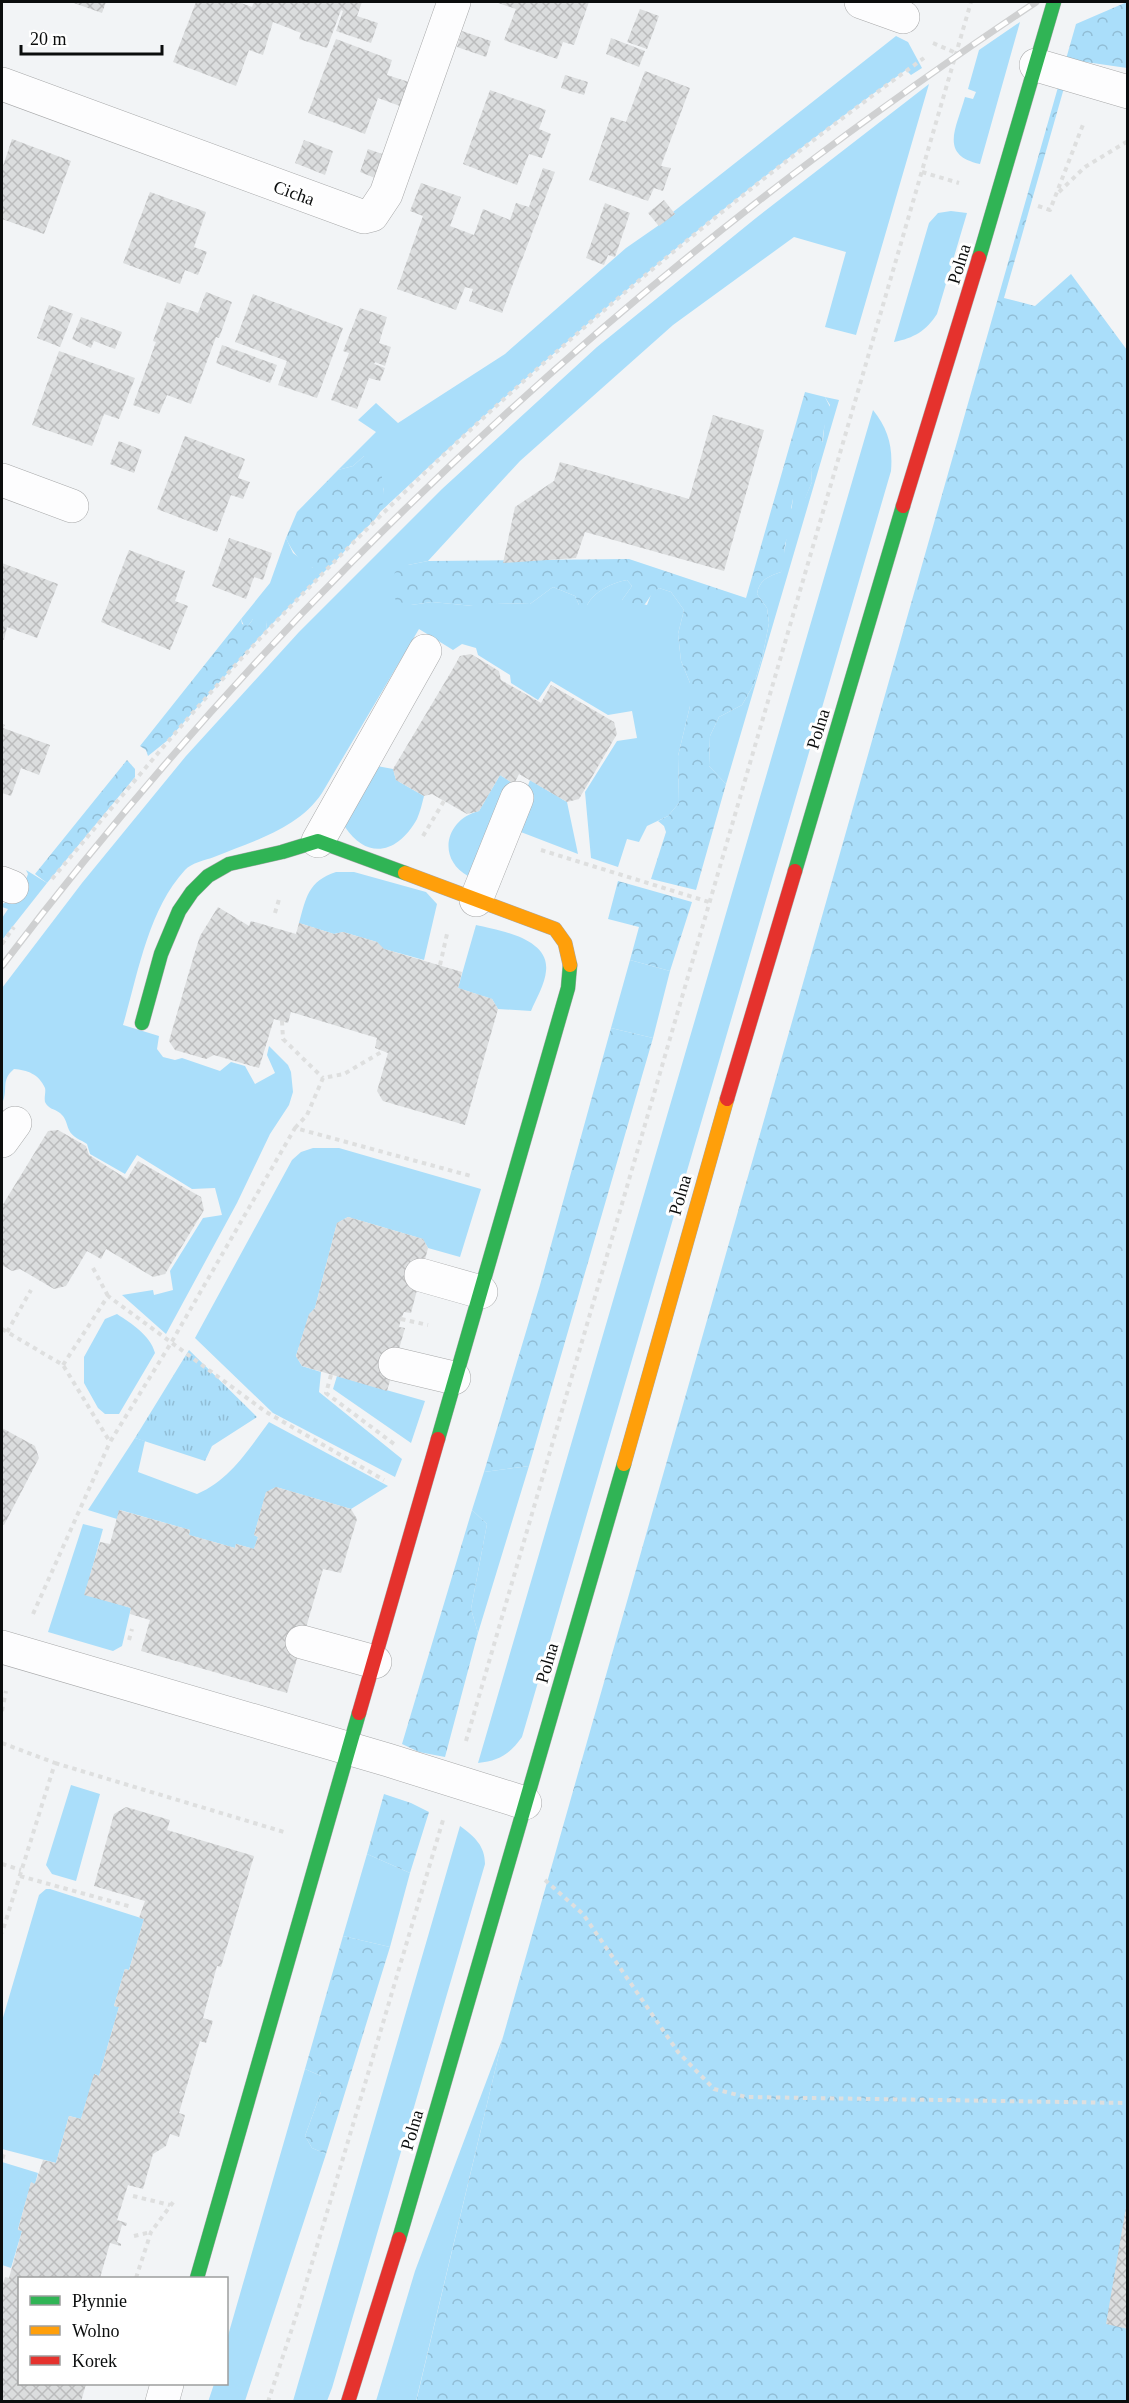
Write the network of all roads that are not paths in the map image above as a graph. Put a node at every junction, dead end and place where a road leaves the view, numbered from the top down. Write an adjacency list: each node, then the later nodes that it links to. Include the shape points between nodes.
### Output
1 (454, 2): 6 (street, Cicha, via 386,194 372,215 364,217)
2 (861, 2): 4 (street)
3 (1054, 2): 5 (street, Polna)
4 (903, 17)
5 (1036, 65): 7 (street); 23 (street, Polna, via 689,1228)
6 (2, 84)
7 (1128, 92)
8 (2, 480): 9 (street)
9 (72, 506)
10 (425, 651): 12 (street)
11 (517, 798): 13 (street)
12 (318, 841): 13 (street); 14 (street, via 230,864 201,880 173,921)
13 (476, 900): 16 (street, via 555,929 566,941 570,969 568,988)
14 (141, 1023)
15 (421, 1275): 16 (street)
16 (481, 1292): 18 (street)
17 (395, 1364): 18 (street)
18 (454, 1378): 21 (street)
19 (302, 1642): 21 (street)
20 (9, 1649): 22 (street)
21 (375, 1662): 22 (street)
22 (350, 1749): 23 (street); 24 (street)
23 (525, 1803): 27 (street, Polna)
24 (198, 2277)
25 (167, 2385): 26 (street)
26 (162, 2402)
27 (348, 2402)

